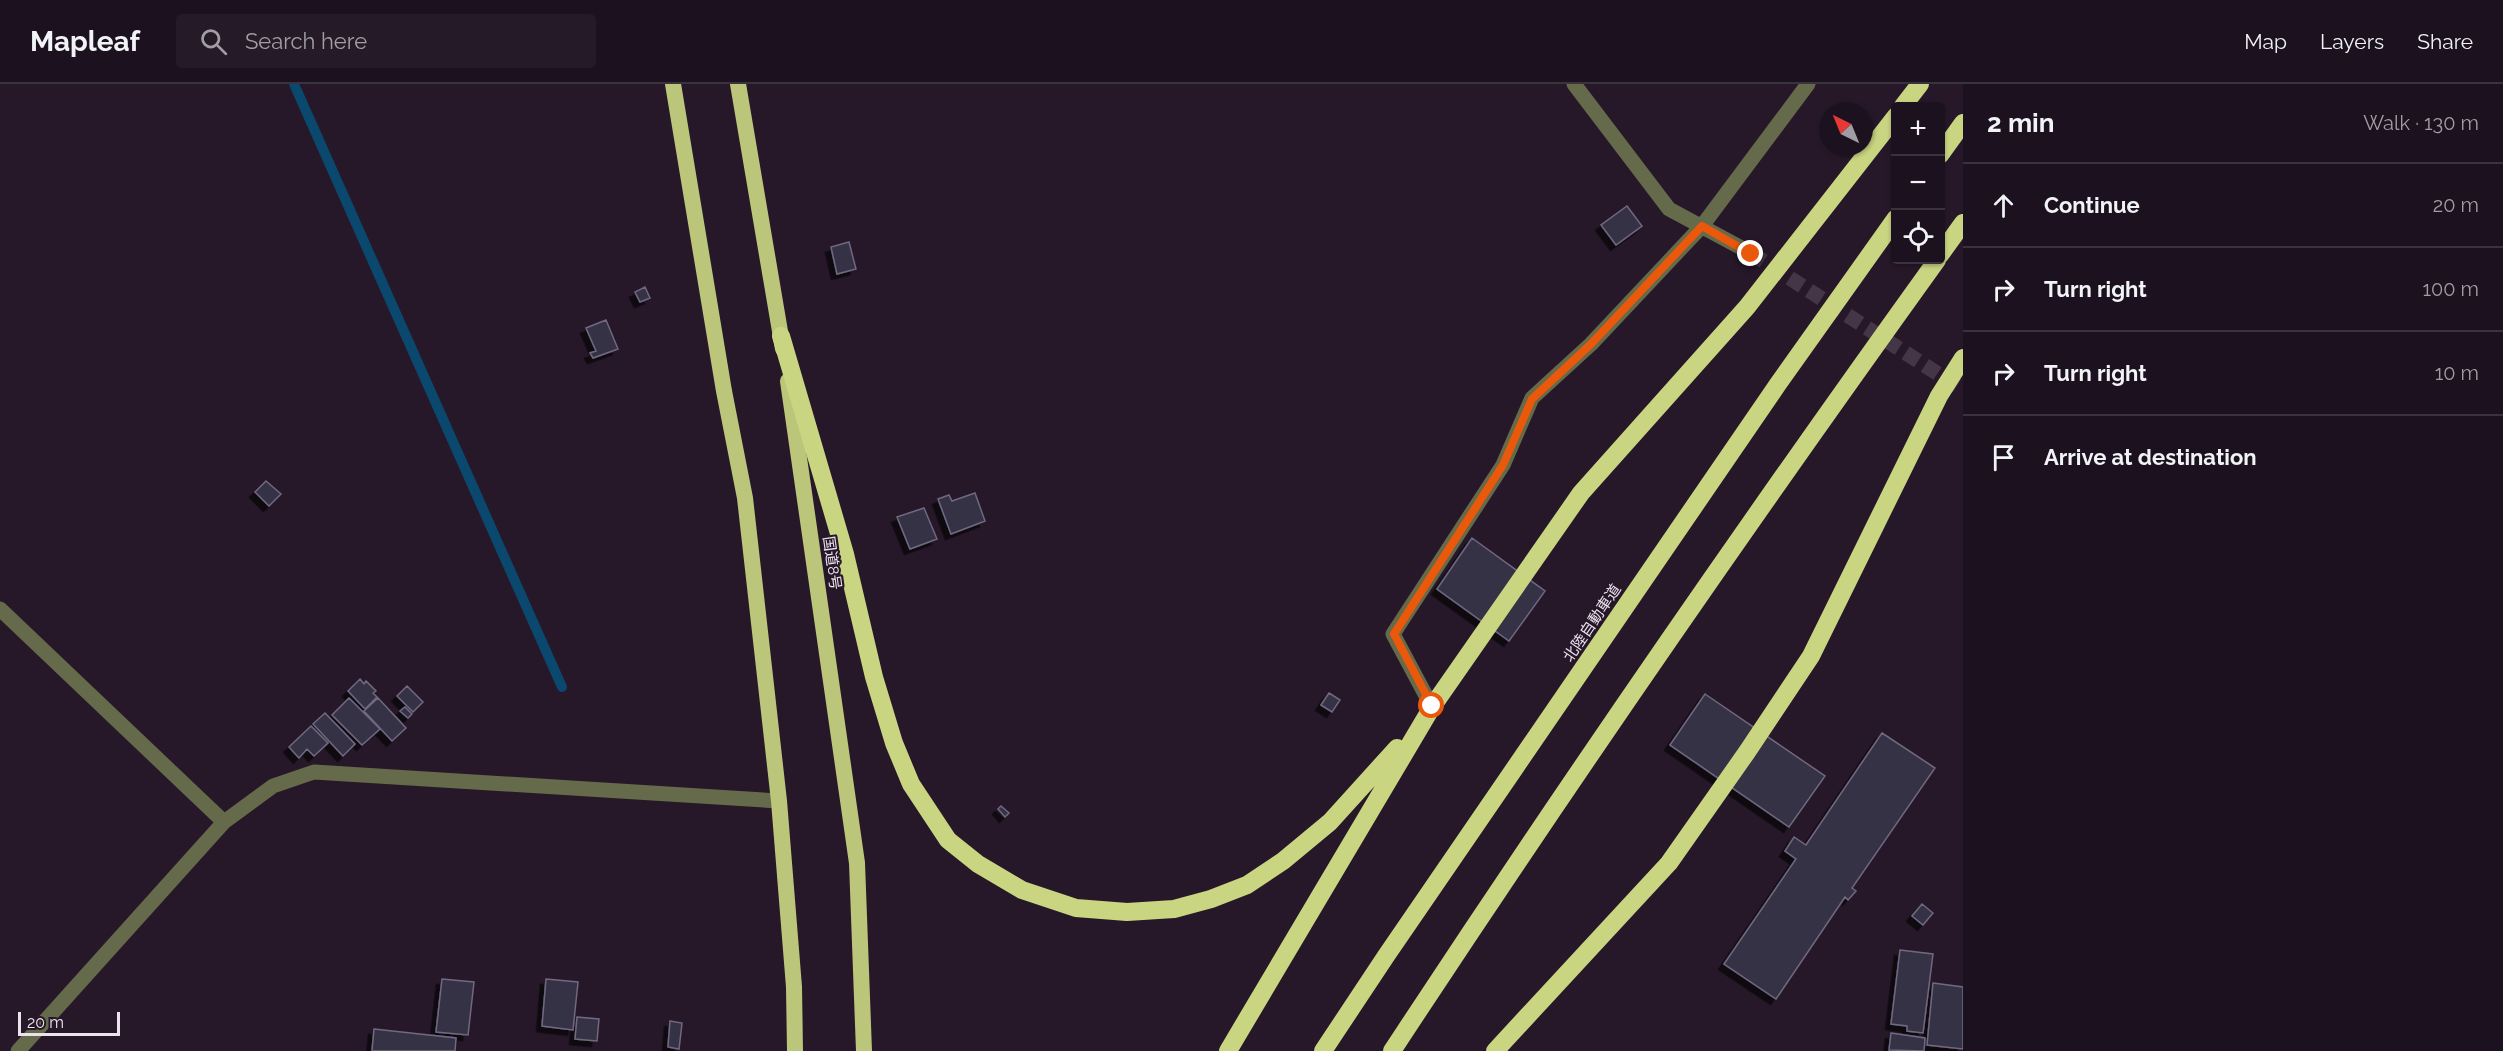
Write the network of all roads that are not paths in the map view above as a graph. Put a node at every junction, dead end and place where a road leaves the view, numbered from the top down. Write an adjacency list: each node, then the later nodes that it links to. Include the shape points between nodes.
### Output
1 (673, 84): 20 (highway, via 745,498)
2 (738, 84): 16 (highway, 国道8号)
3 (1574, 84): 12 (street, via 1669,209)
4 (1808, 84): 12 (street)
5 (1920, 84): 6 (highway)
6 (1906, 102)
7 (1891, 122): 19 (highway, via 1747,307 1581,493)
8 (1963, 123): 9 (highway)
9 (1945, 149)
10 (1963, 223): 13 (highway)
11 (1891, 225): 26 (highway, 北陸自動車道, via 1778,384)
12 (1702, 226): 14 (street); 19 (street, via 1591,344 1532,399 1503,465 1394,634)
13 (1945, 249)
14 (1751, 254)
15 (1934, 264): 27 (highway, via 1803,447)
16 (781, 336): 19 (highway, via 845,554 874,677 910,784 948,840 978,864 1022,890 1076,908 1127,912 1174,909 1211,900 1247,885 1330,822); 24 (highway, 国道8号, via 857,863)
17 (1963, 358): 28 (highway, via 1939,396 1811,656 1747,752 1669,863)
18 (0, 609): 21 (street)
19 (1432, 706): 25 (highway)
20 (779, 801): 21 (street, via 314,772 273,786); 23 (highway, via 794,987)
21 (224, 822): 22 (street)
22 (18, 1051)
23 (795, 1051)
24 (864, 1051)
25 (1228, 1051)
26 (1323, 1051)
27 (1392, 1051)
28 (1495, 1051)

